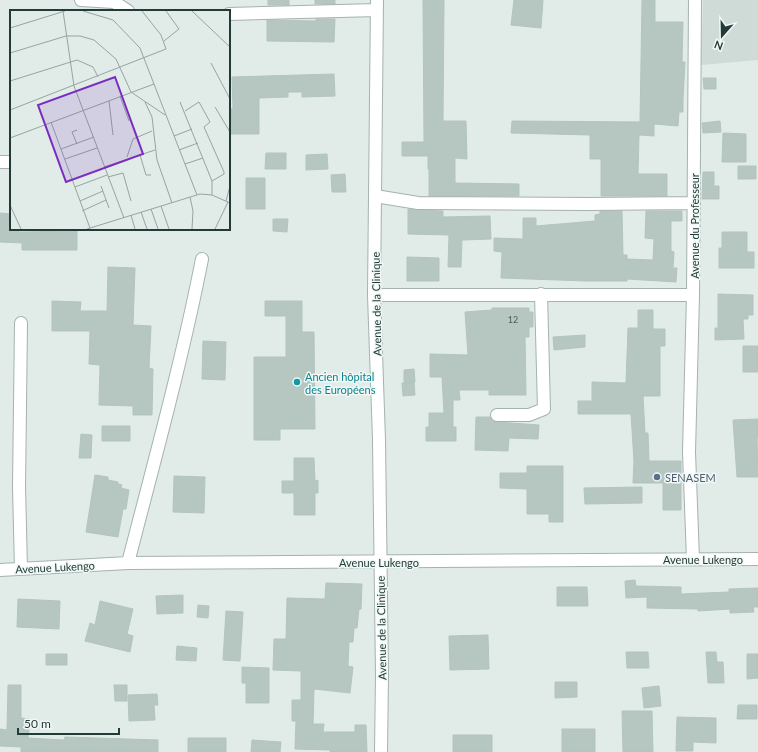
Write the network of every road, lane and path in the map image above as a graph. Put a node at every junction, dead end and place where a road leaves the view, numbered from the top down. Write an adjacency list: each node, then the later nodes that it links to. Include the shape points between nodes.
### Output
1 (81, 0): 4 (street, via 114,2)
2 (695, 0): 7 (street, Avenue du Professeur)
3 (377, 5): 5 (street); 6 (street, Avenue de la Clinique)
4 (126, 10)
5 (230, 14)
6 (375, 196): 7 (street, via 418,203); 10 (street, Avenue de la Clinique)
7 (694, 203): 11 (street, Avenue du Professeur)
8 (202, 259): 17 (street, via 175,381)
9 (541, 294): 10 (street); 11 (street); 13 (street, via 544,409 529,415)
10 (374, 295): 16 (street, Avenue de la Clinique)
11 (693, 295): 14 (street, Avenue du Professeur, via 689,452)
12 (20, 323): 18 (street)
13 (497, 415)
14 (693, 559): 15 (street, Avenue Lukengo); 16 (street, Avenue Lukengo)
15 (758, 559)
16 (380, 562): 17 (street, Avenue Lukengo); 20 (street, Avenue de la Clinique)
17 (128, 563): 18 (street, Avenue Lukengo)
18 (21, 569): 19 (street, Avenue Lukengo)
19 (0, 570)
20 (381, 752)

